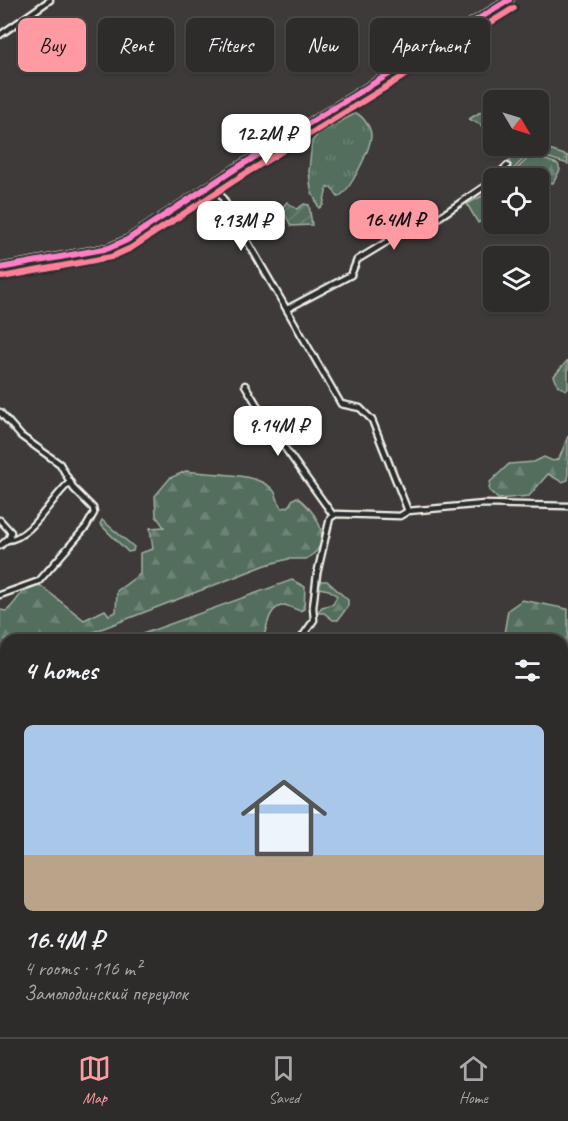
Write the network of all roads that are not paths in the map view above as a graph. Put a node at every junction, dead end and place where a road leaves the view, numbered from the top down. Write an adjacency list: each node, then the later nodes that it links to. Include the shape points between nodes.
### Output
1 (50, 0): 3 (street)
2 (509, 0): 4 (street)
3 (0, 35)
4 (214, 183): 6 (street, via 117,245); 7 (street)
5 (483, 187): 7 (street, via 432,222 403,232 357,260 351,275)
6 (0, 268)
7 (287, 309): 12 (street, via 341,404 360,408 372,420)
8 (245, 385): 13 (street, via 272,430)
9 (0, 412): 10 (street, via 21,436 60,464)
10 (70, 482): 15 (street, via 24,535); 17 (street, via 93,508 93,518 39,581)
11 (568, 506): 12 (street, via 519,503)
12 (408, 511): 13 (street, via 388,517)
13 (333, 514): 18 (street, via 324,536 317,574 314,620)
14 (0, 520): 15 (street, via 10,529)
15 (7, 540): 16 (street)
16 (0, 546)
17 (0, 595)
18 (304, 634)

